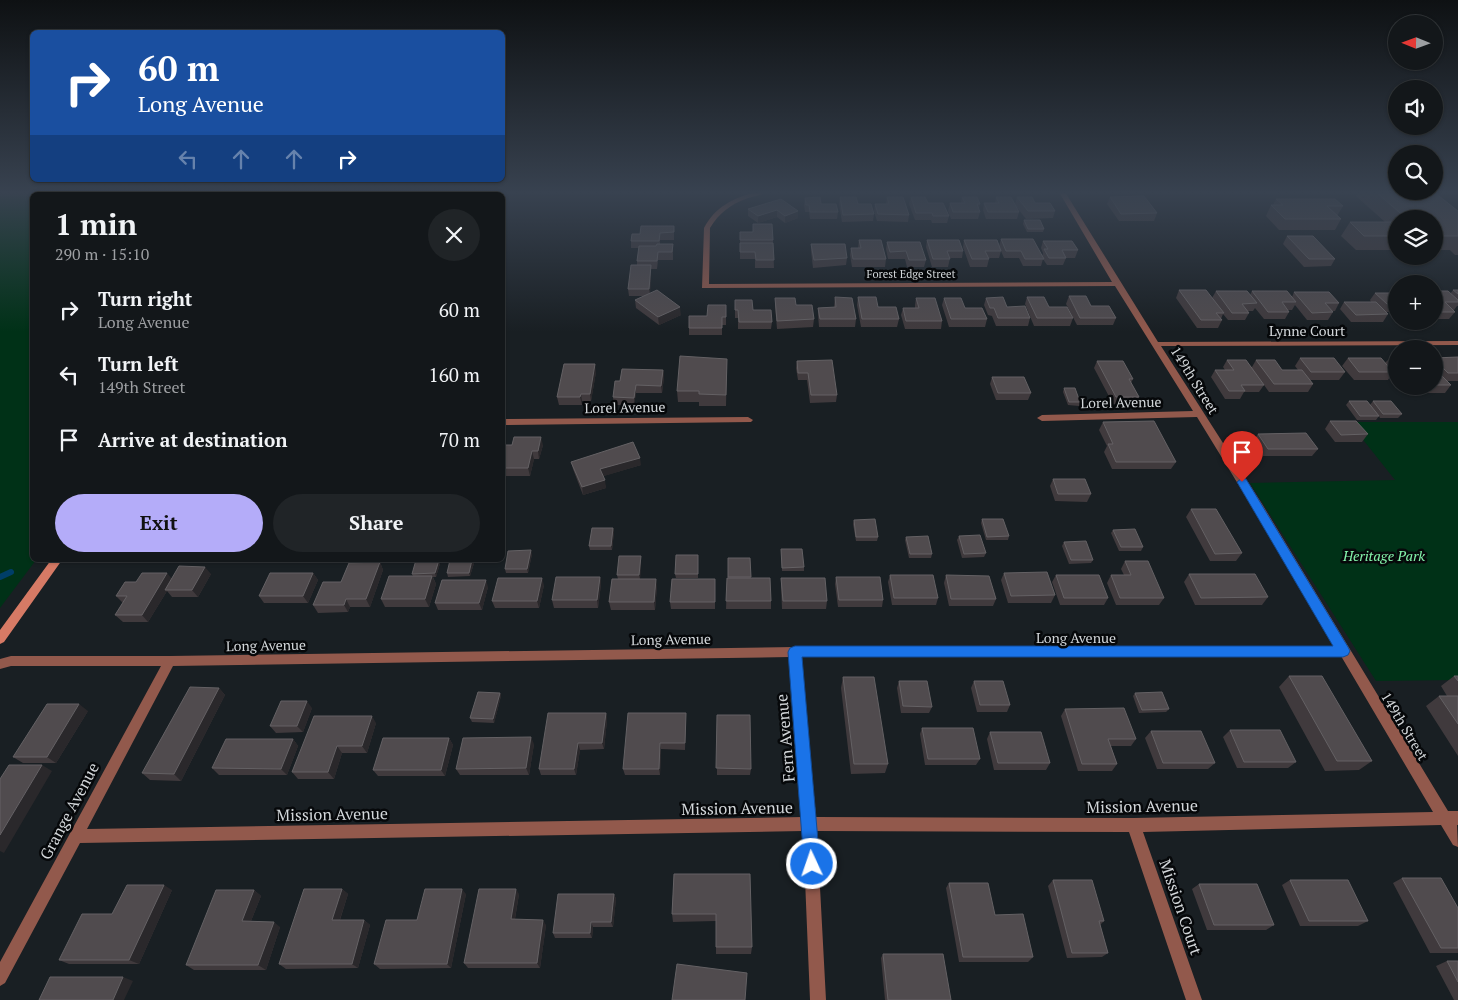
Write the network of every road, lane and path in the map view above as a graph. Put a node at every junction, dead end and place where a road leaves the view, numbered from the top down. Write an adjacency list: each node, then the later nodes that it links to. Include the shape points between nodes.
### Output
1 (707, 239): 3 (street, Forest Edge Street, via 705,286)
2 (1090, 239): 3 (street, 149th Street)
3 (1117, 284): 5 (street, 149th Street)
4 (1458, 343): 5 (street, Lynne Court)
5 (1156, 344): 6 (street, 149th Street)
6 (1200, 414): 7 (street, Lorel Avenue); 12 (street, 149th Street)
7 (1042, 418)
8 (748, 420): 9 (street, Lorel Avenue)
9 (505, 422)
10 (55, 562): 11 (main road)
11 (0, 639)
12 (1343, 651): 13 (street, Long Avenue); 16 (street, 149th Street)
13 (795, 652): 14 (street, Long Avenue); 17 (street, Fern Avenue)
14 (170, 661): 15 (street, Long Avenue); 19 (street, Grange Avenue)
15 (0, 664)
16 (1452, 819): 18 (street, Mission Avenue); 20 (street, 149th Street)
17 (810, 824): 18 (street, Mission Avenue); 19 (street, Mission Avenue); 22 (street, Fern Avenue)
18 (1134, 825): 23 (street, Mission Court)
19 (76, 836): 21 (street, Grange Avenue)
20 (1458, 840)
21 (0, 978)
22 (818, 1000)
23 (1194, 1000)

